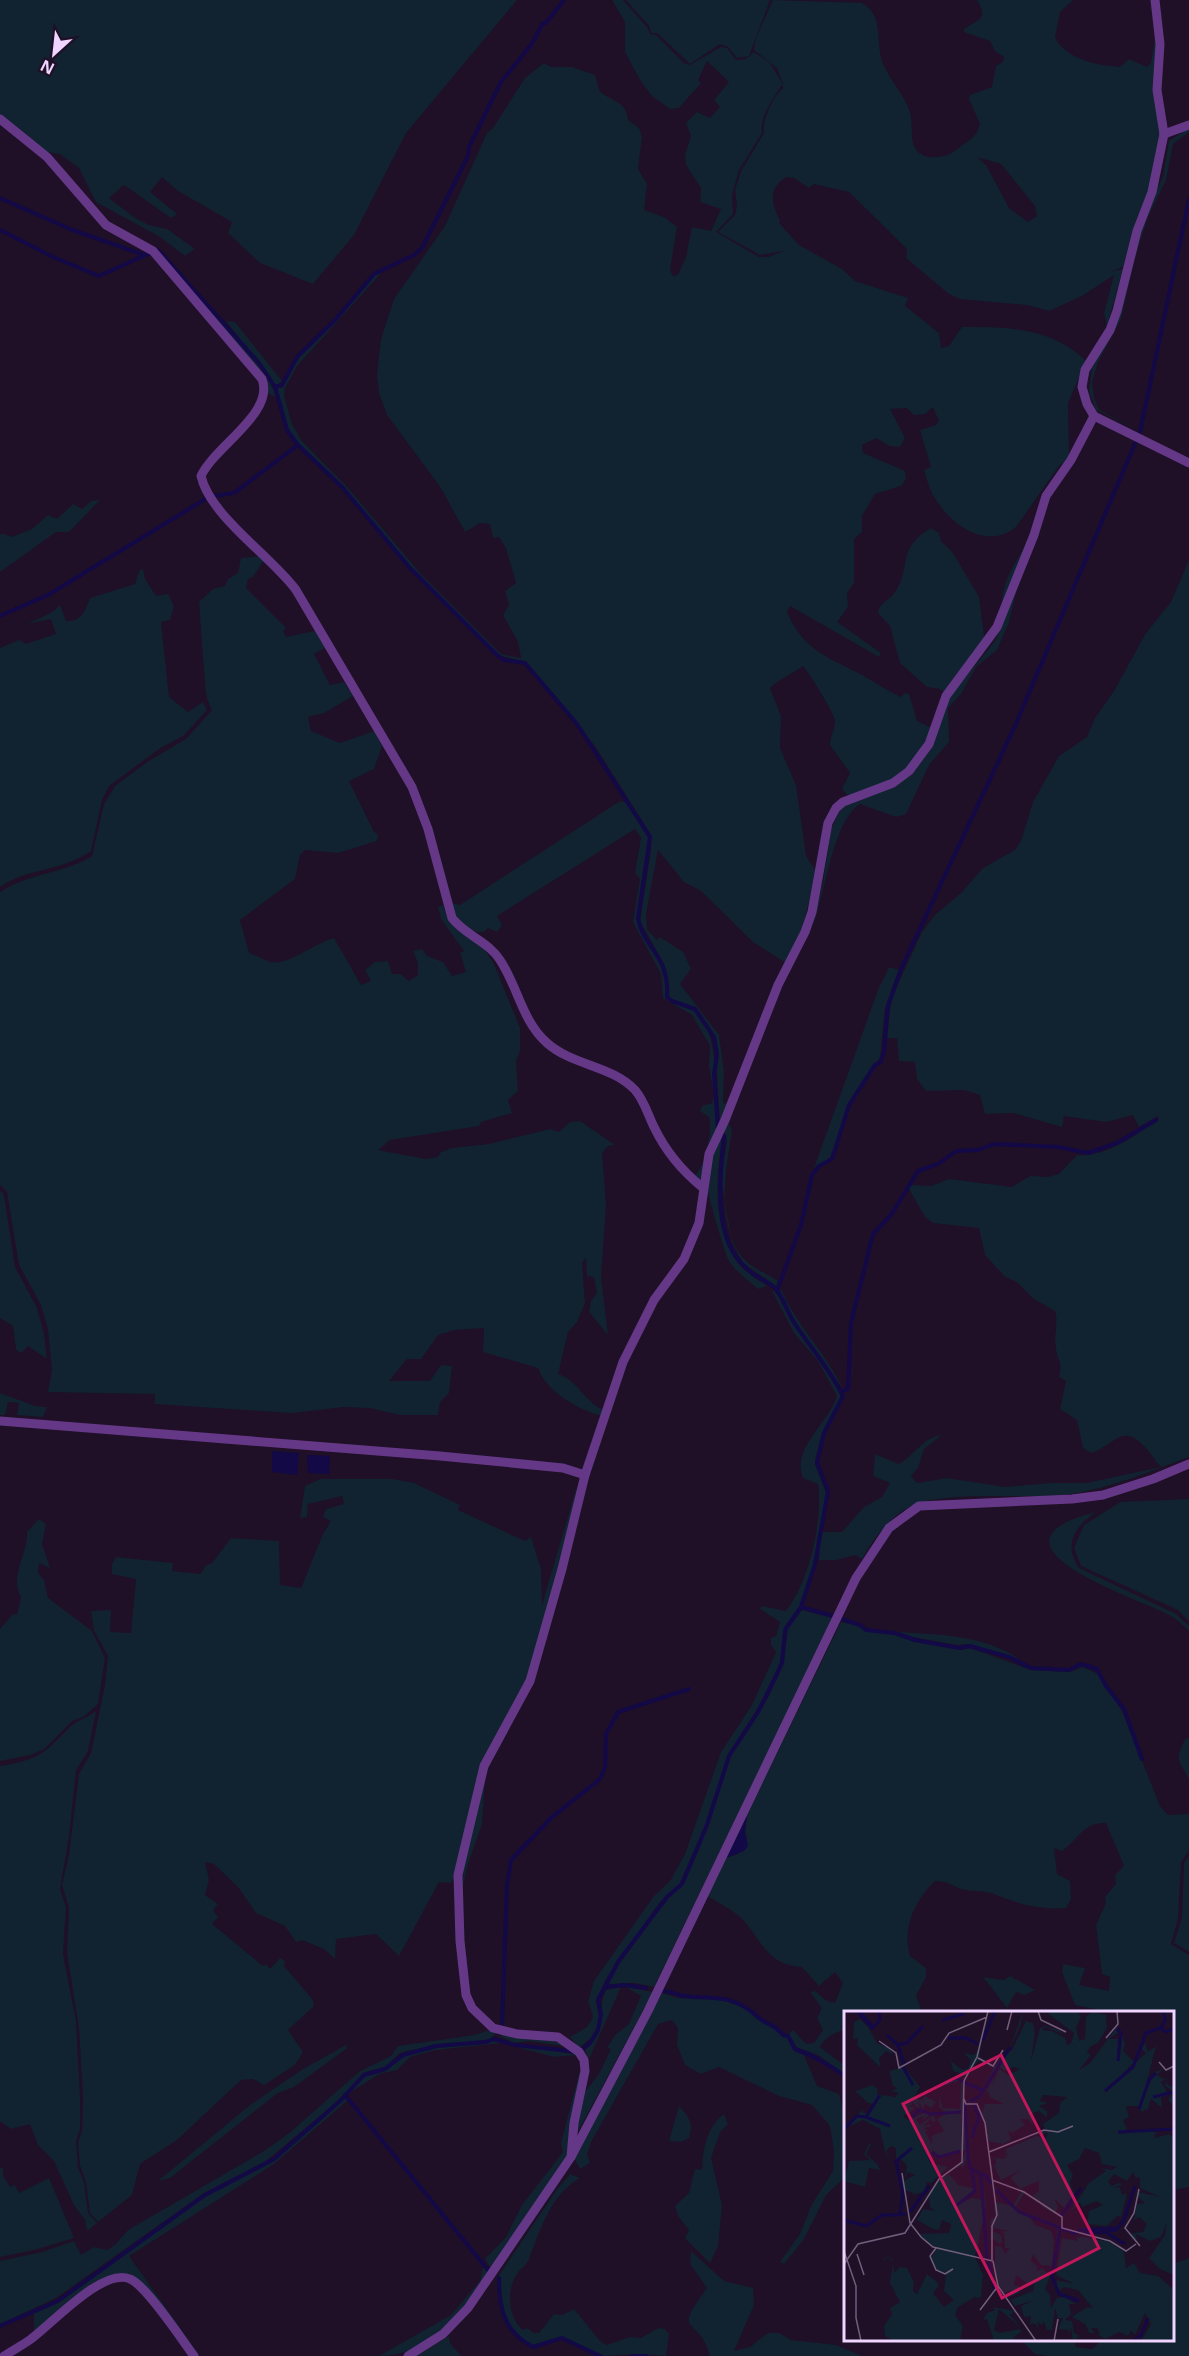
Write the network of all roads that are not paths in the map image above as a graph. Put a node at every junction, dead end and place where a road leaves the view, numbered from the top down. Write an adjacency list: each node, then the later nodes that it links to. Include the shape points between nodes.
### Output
1 (1155, 0): 4 (street, via 1160,44 1157,90)
2 (0, 119): 7 (street, via 47,157 106,225 153,251 262,379 266,388 264,402 212,456 201,476 202,483 296,590 412,787 428,829 452,918 459,928 499,957 532,1027 547,1043 563,1055 627,1082 638,1093 668,1153)
3 (1189, 124): 4 (street)
4 (1164, 134): 5 (street, via 1155,184 1137,231 1117,311 1085,370 1082,387)
5 (1094, 416): 6 (street); 7 (street, via 1046,496 997,627 946,696 929,744 909,771 893,783 853,797 836,808 825,835 812,912 709,1154)
6 (1189, 463)
7 (702, 1187): 10 (street, via 699,1223 684,1259 654,1300 632,1340)
8 (0, 1421): 10 (street, via 440,1456 563,1468)
9 (1189, 1464): 11 (street, via 1103,1495 919,1506 889,1528 856,1578 648,2011)
10 (585, 1475): 11 (street, via 537,1660 522,1701 484,1766 458,1875 460,1941 466,1995 472,2008 493,2028 558,2037 584,2061)
11 (571, 2157): 14 (street, via 468,2308 443,2334)
12 (4, 2356): 13 (street, via 81,2297 118,2277 130,2278 142,2288)
13 (194, 2356)
14 (408, 2356)

